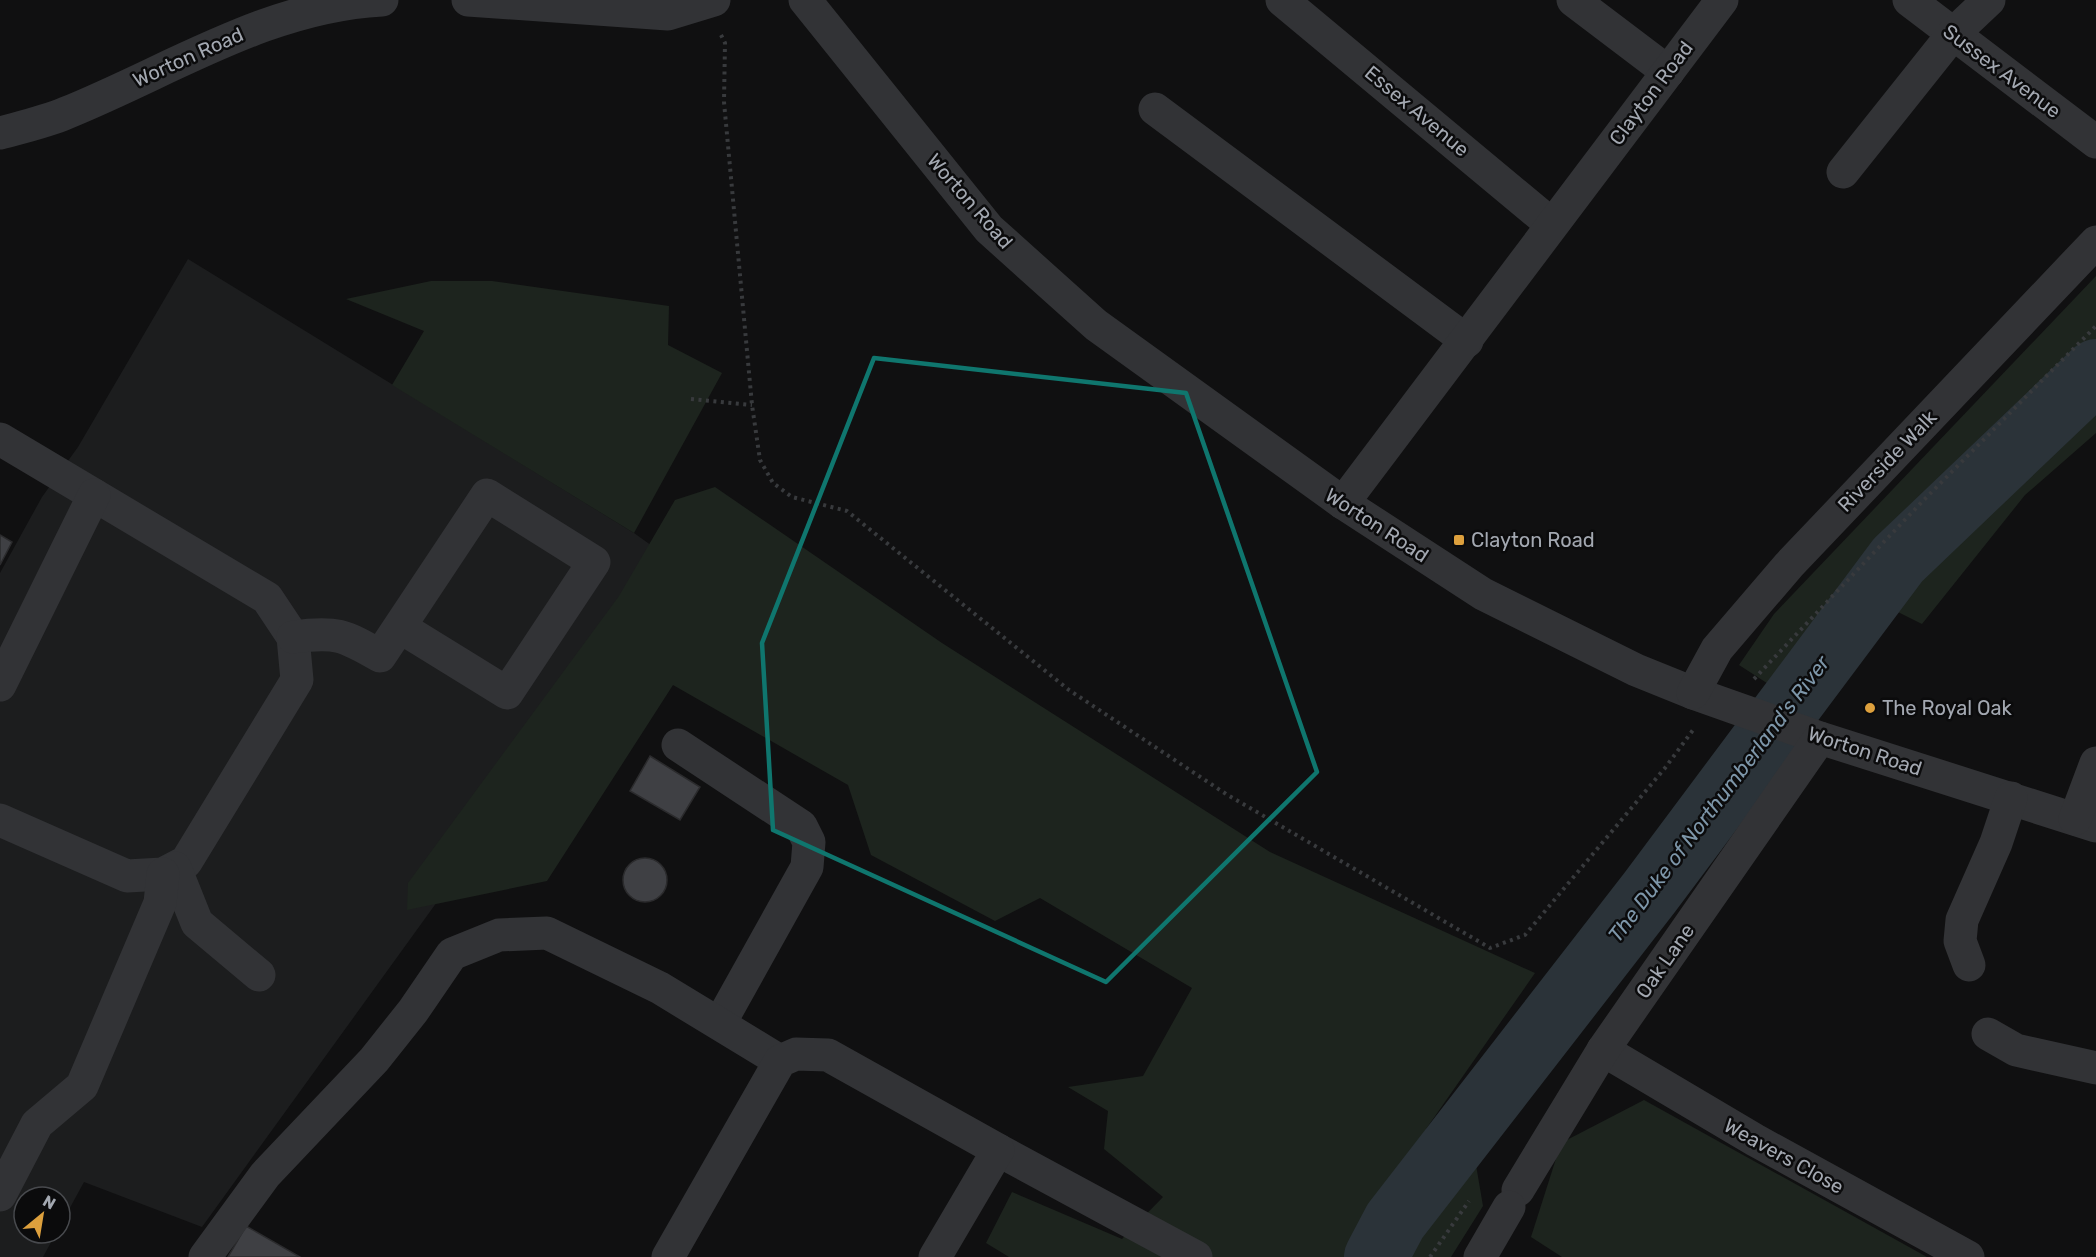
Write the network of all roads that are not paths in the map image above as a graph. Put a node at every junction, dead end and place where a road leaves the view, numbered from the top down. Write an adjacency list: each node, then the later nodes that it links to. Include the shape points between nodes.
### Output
1 (382, 0): 13 (street, Worton Road, via 325,9 245,31 65,114)
2 (468, 0): 9 (street, via 668,14)
3 (805, 0): 21 (street, Worton Road, via 988,229 1096,326)
4 (1282, 0): 16 (street, Essex Avenue)
5 (1573, 0): 11 (street)
6 (1722, 0): 11 (street, Clayton Road)
7 (1909, 0): 10 (street, Sussex Avenue)
8 (1989, 0): 10 (street)
9 (711, 2)
10 (1953, 34): 14 (street, Sussex Avenue); 15 (street)
11 (1668, 72): 16 (street, Clayton Road)
12 (1155, 109): 18 (street)
13 (0, 133)
14 (2096, 142)
15 (1843, 172)
16 (1551, 224): 18 (street, Clayton Road)
17 (2096, 242): 25 (street, Riverside Walk, via 1789,565 1717,649)
18 (1467, 341): 21 (street, Clayton Road)
19 (0, 439): 20 (street)
20 (94, 495): 23 (street, via 267,598); 24 (street)
21 (1343, 503): 25 (street, Worton Road, via 1483,594 1636,670)
22 (400, 627): 22 (street, via 488,495 594,562 507,693); 23 (street, via 380,656 347,637 322,633)
23 (293, 637): 32 (street, via 297,680 186,862)
24 (0, 685)
25 (1715, 700): 26 (street, Worton Road)
26 (1809, 733): 29 (street, Worton Road); 37 (street, Oak Lane)
27 (678, 746): 35 (street, via 801,826 809,842 807,867)
28 (2096, 763): 31 (street)
29 (2011, 798): 31 (street, Worton Road); 33 (street, via 1962,920 1960,941)
30 (0, 820): 32 (street, via 127,876)
31 (2085, 823)
32 (169, 871): 34 (street, via 197,923); 41 (street, via 160,903 82,1086 36,1124)
33 (1969, 964)
34 (259, 975)
35 (720, 1023): 38 (street); 42 (street, via 660,988 547,933 499,935 452,954 380,1052 265,1175)
36 (1988, 1034): 39 (street, via 2016,1050)
37 (1603, 1050): 46 (street, Oak Lane); 47 (street, Weavers Close, via 1755,1140)
38 (780, 1061): 40 (street, via 796,1054 828,1055); 43 (street)
39 (2096, 1068)
40 (998, 1150): 44 (street); 45 (street)
41 (0, 1195)
42 (206, 1257)
43 (668, 1257)
44 (935, 1257)
45 (1196, 1257)
46 (1480, 1257)
47 (1968, 1257)

